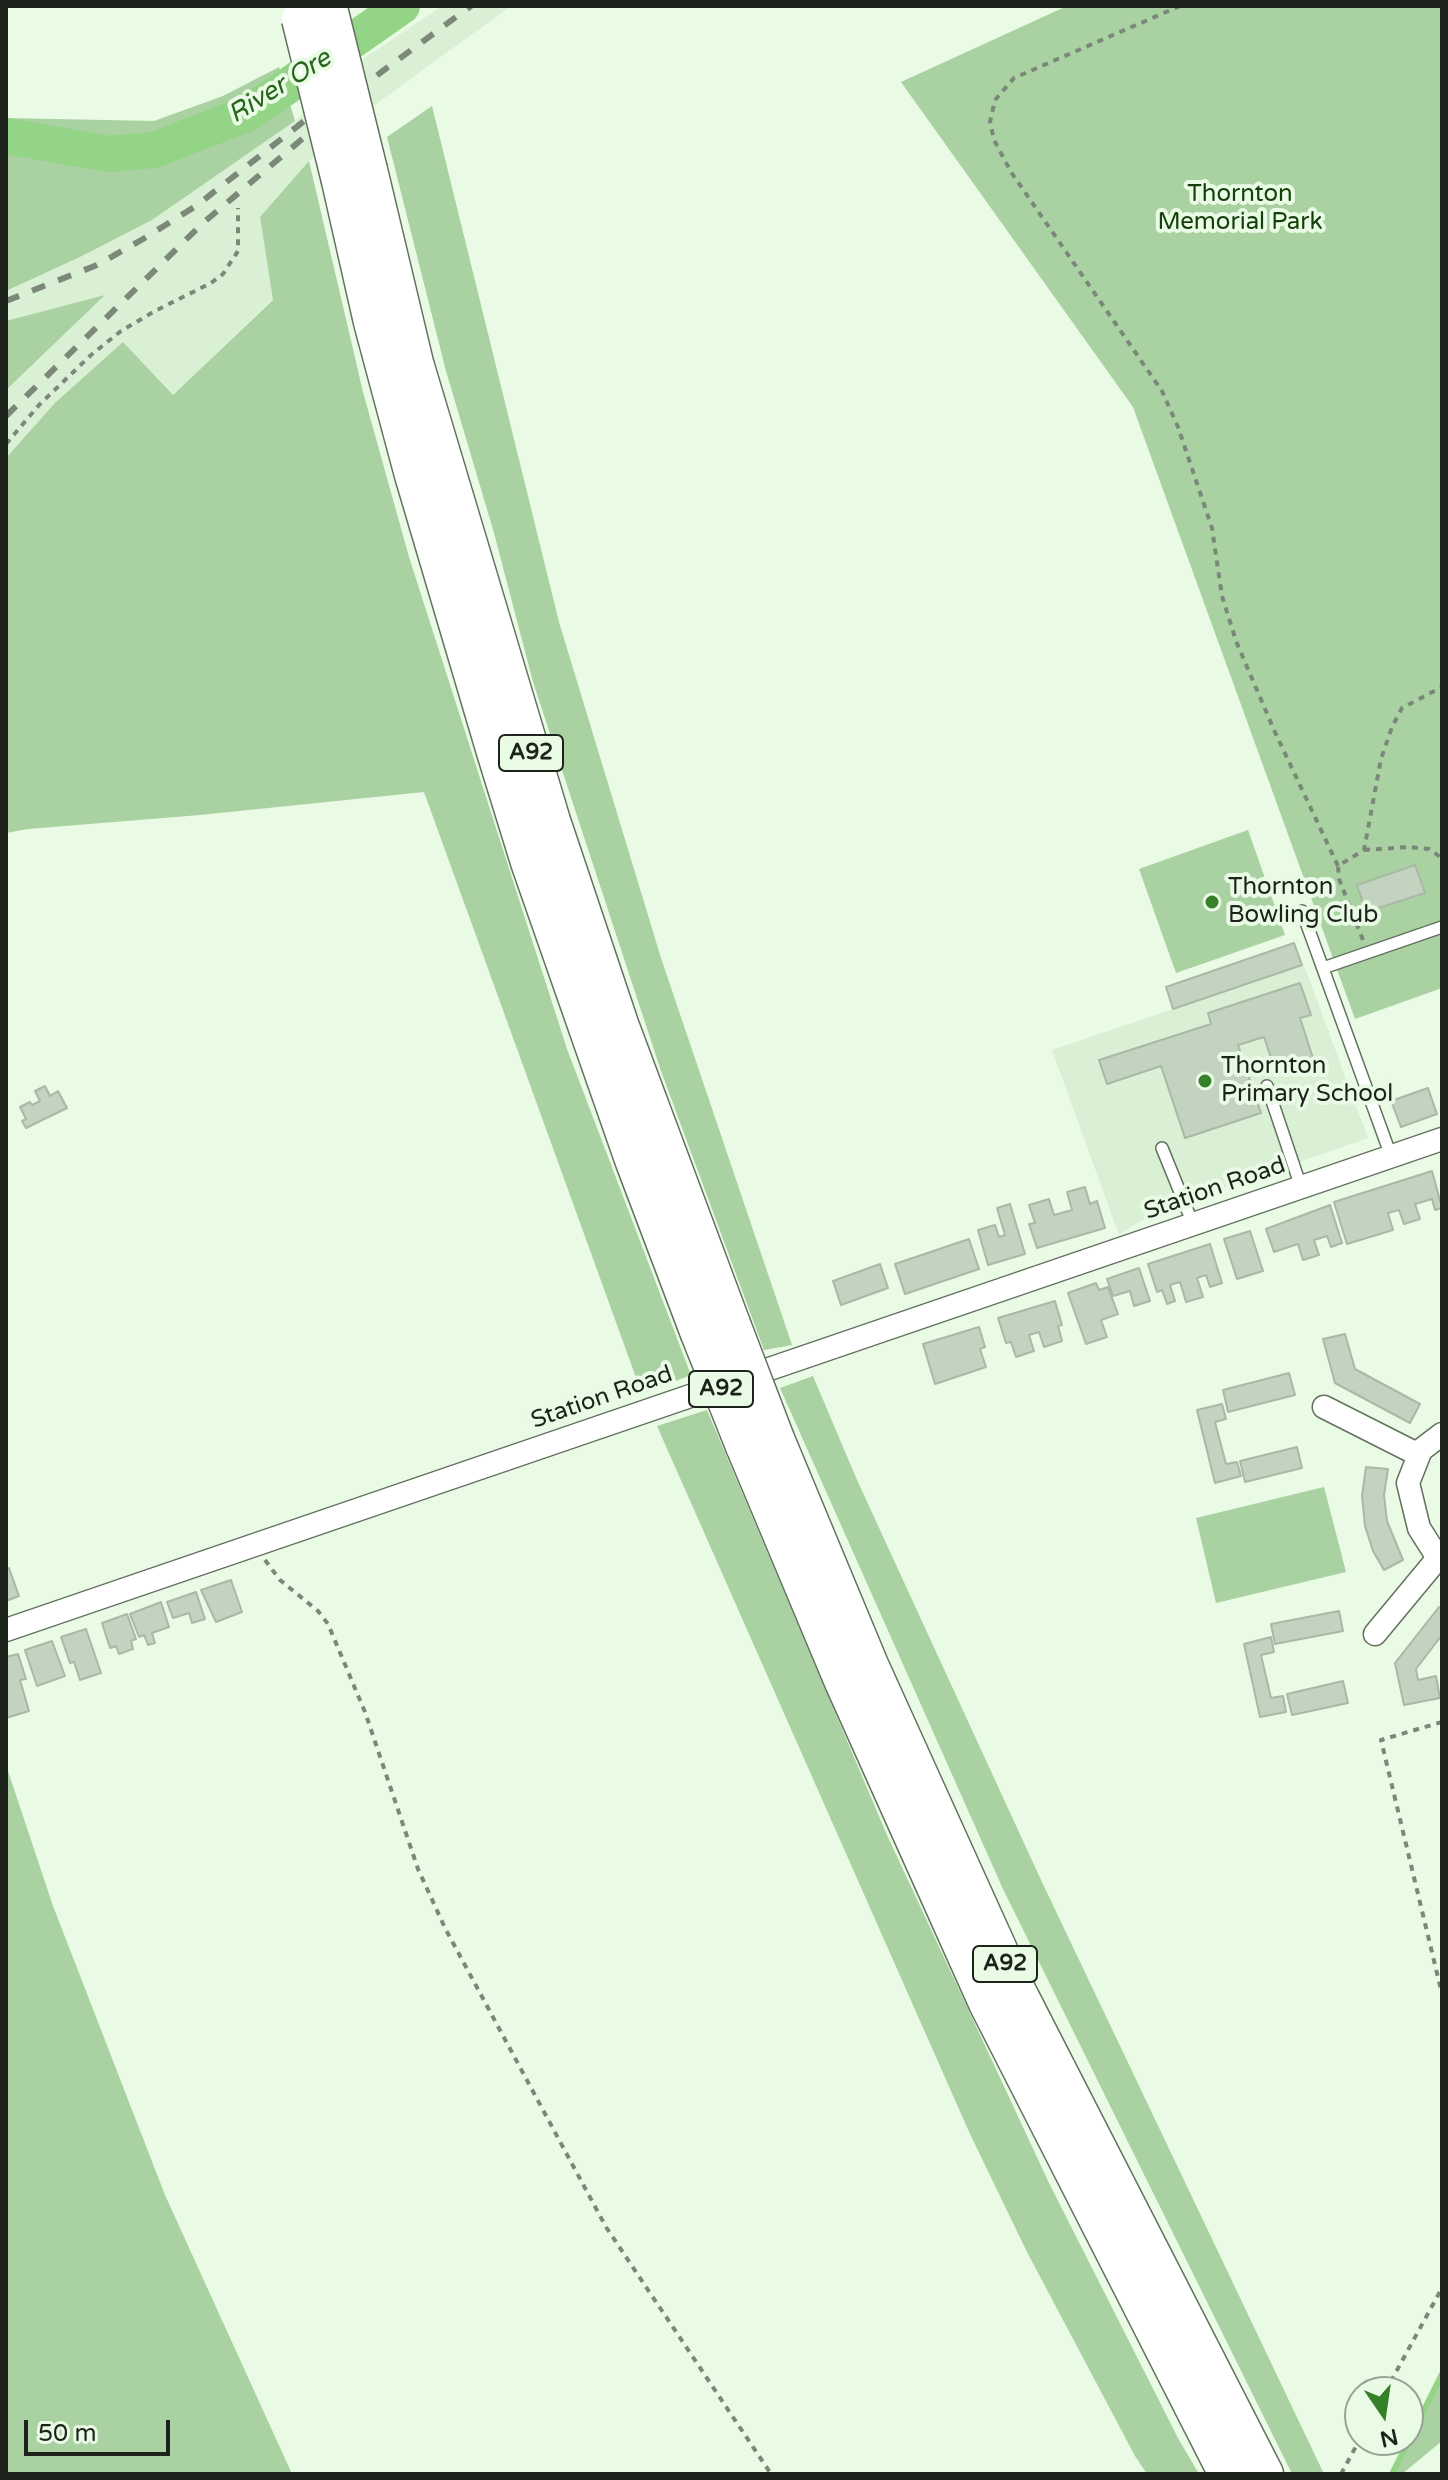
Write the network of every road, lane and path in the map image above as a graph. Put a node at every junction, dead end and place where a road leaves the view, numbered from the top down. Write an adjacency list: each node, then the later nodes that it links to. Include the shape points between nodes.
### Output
1 (1180, 6): 8 (path, via 1014,78 995,100 990,122 1011,172 1162,391 1212,528 1222,596 1236,641)
2 (314, 11): 21 (highway, A92, bridge, via 354,176 547,806 715,1328)
3 (238, 208): 4 (path, via 238,251 223,274 121,331 39,405)
4 (6, 444)
5 (1442, 687): 6 (path, via 1402,708 1392,727)
6 (1364, 850): 7 (path, via 1429,849); 8 (path)
7 (1442, 858)
8 (1338, 866): 11 (path)
9 (1302, 911): 12 (lane)
10 (1442, 927): 11 (lane)
11 (1367, 952): 12 (lane)
12 (1323, 968): 16 (lane)
13 (1267, 1086): 17 (lane)
14 (1442, 1139): 16 (street, Station Road)
15 (1162, 1148): 18 (lane)
16 (1391, 1156): 17 (street, Station Road)
17 (1301, 1187): 18 (street, Station Road)
18 (1193, 1224): 23 (street, Station Road)
19 (1324, 1407): 22 (street)
20 (1442, 1434): 22 (street)
21 (760, 1443): 33 (highway, A92, via 843,1682 987,2003); 34 (highway, A92, via 870,1665 1018,1992)
22 (1419, 1455): 24 (street, via 1408,1483 1419,1528)
23 (257, 1544): 25 (street, Station Road); 32 (path, via 269,1568 328,1624 365,1712 418,1869 445,1928 606,2227)
24 (1440, 1559): 26 (street)
25 (6, 1630)
26 (1375, 1634)
27 (1442, 1722): 28 (path, via 1381,1740)
28 (1442, 1994)
29 (1442, 2288): 30 (path)
30 (1394, 2376)
31 (1351, 2456): 35 (path)
32 (771, 2474)
33 (1227, 2474)
34 (1265, 2474)
35 (1341, 2474)

